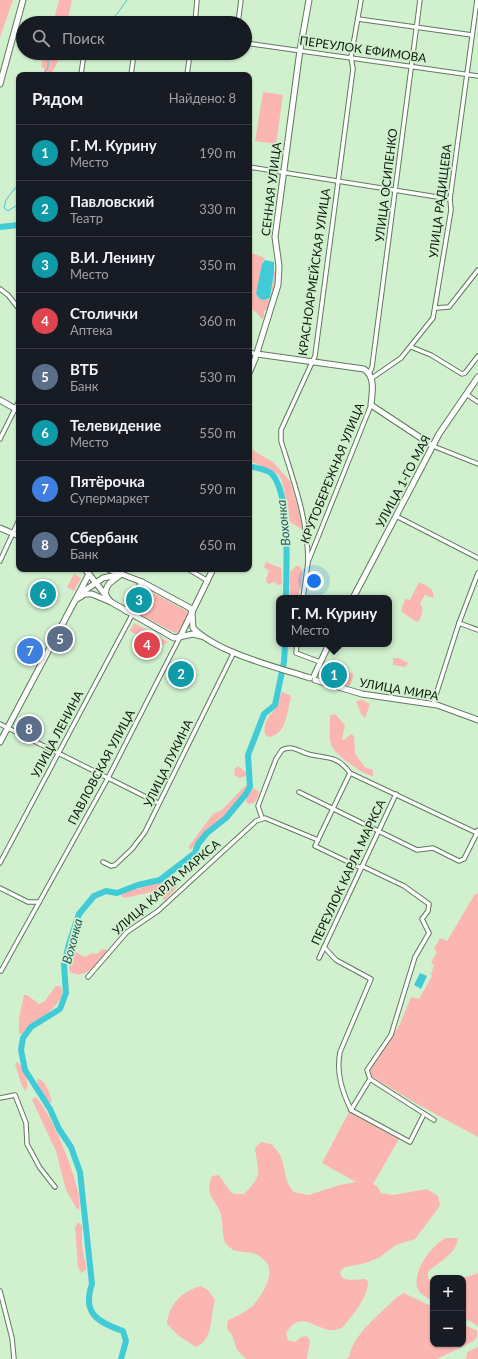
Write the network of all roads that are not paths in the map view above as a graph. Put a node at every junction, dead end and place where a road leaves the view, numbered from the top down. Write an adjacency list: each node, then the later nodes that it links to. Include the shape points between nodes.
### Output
1 (23, 0): 8 (street)
2 (197, 0): 9 (street)
3 (241, 0): 10 (street)
4 (309, 0): 16 (street, СЕННАЯ УЛИЦА)
5 (361, 0): 11 (street, КРАСНОАРМЕЙСКАЯ УЛИЦА)
6 (420, 0): 13 (street, УЛИЦА ОСИПЕНКО)
7 (476, 0): 14 (street, УЛИЦА РАДИЩЕВА)
8 (19, 16)
9 (195, 16)
10 (239, 16)
11 (358, 19): 13 (street); 17 (street, КРАСНОАРМЕЙСКАЯ УЛИЦА)
12 (16, 26): 27 (street)
13 (417, 27): 14 (street); 21 (street, УЛИЦА ОСИПЕНКО)
14 (472, 35): 25 (street, УЛИЦА РАДИЩЕВА)
15 (252, 44): 16 (street, ПЕРЕУЛОК ЕФИМОВА)
16 (300, 50): 17 (street, ПЕРЕУЛОК ЕФИМОВА); 29 (street, СЕННАЯ УЛИЦА)
17 (352, 57): 21 (street, ПЕРЕУЛОК ЕФИМОВА); 30 (street, КРАСНОАРМЕЙСКАЯ УЛИЦА, via 353,69)
18 (83, 60): 22 (street)
19 (133, 60): 23 (street)
20 (189, 60): 24 (street)
21 (412, 66): 25 (street, ПЕРЕУЛОК ЕФИМОВА); 31 (street, УЛИЦА ОСИПЕНКО)
22 (81, 72)
23 (131, 72)
24 (187, 72)
25 (466, 75): 26 (street, ПЕРЕУЛОК ЕФИМОВА); 32 (street, УЛИЦА РАДИЩЕВА)
26 (478, 76)
27 (0, 84)
28 (252, 168): 29 (street)
29 (284, 173): 30 (street); 39 (street, СЕННАЯ УЛИЦА, via 275,242 279,266 278,285)
30 (337, 182): 31 (street); 41 (street, КРАСНОАРМЕЙСКАЯ УЛИЦА)
31 (395, 190): 32 (street); 43 (street, УЛИЦА ОСИПЕНКО)
32 (450, 199): 36 (street, УЛИЦА РАДИЩЕВА, via 451,210)
33 (478, 270): 36 (street, via 449,307)
34 (1, 289): 35 (street)
35 (16, 306)
36 (436, 308): 37 (street, УЛИЦА РАДИЩЕВА, via 434,318)
37 (411, 347): 40 (street, via 462,374); 43 (street, УЛИЦА РАДИЩЕВА, via 401,358)
38 (252, 353): 39 (street)
39 (257, 354): 41 (street); 42 (street, СЕННАЯ УЛИЦА)
40 (478, 356)
41 (313, 361): 43 (street, via 357,367); 59 (street, КРАСНОАРМЕЙСКАЯ УЛИЦА, via 281,430)
42 (252, 366)
43 (371, 375): 48 (street, КРУТОБЕРЕЖНАЯ УЛИЦА)
44 (478, 377): 45 (street, УЛИЦА 1-ГО МАЯ)
45 (466, 394): 47 (street); 52 (street, УЛИЦА 1-ГО МАЯ)
46 (0, 400): 49 (street)
47 (478, 402)
48 (371, 405): 52 (street); 60 (street, КРУТОБЕРЕЖНАЯ УЛИЦА, via 344,469 330,511)
49 (16, 409)
50 (16, 412): 51 (street)
51 (0, 439)
52 (433, 446): 53 (street); 54 (street, УЛИЦА 1-ГО МАЯ)
53 (478, 464)
54 (396, 516): 61 (street); 75 (street, УЛИЦА 1-ГО МАЯ)
55 (16, 526): 57 (street)
56 (0, 528): 57 (street)
57 (12, 533): 58 (street); 62 (street)
58 (16, 535)
59 (308, 538): 60 (street); 63 (street, КРАСНОАРМЕЙСКАЯ УЛИЦА)
60 (316, 540): 63 (street, КРУТОБЕРЕЖНАЯ УЛИЦА)
61 (478, 558)
62 (0, 561)
63 (308, 562): 74 (street, КРУТОБЕРЕЖНАЯ УЛИЦА)
64 (120, 572): 67 (street)
65 (193, 572): 70 (street)
66 (212, 572): 70 (street, ПАВЛОВСКАЯ УЛИЦА)
67 (124, 573): 71 (street); 72 (street); 76 (street, via 111,581 105,592)
68 (478, 573): 82 (street)
69 (89, 574): 71 (street); 73 (street)
70 (208, 581): 80 (street, ПАВЛОВСКАЯ УЛИЦА)
71 (96, 582): 73 (street); 76 (street)
72 (142, 582): 79 (street); 80 (street, via 190,608)
73 (79, 594): 77 (street)
74 (303, 595)
75 (355, 595)
76 (106, 596): 78 (street)
77 (75, 601): 78 (street, via 90,593); 94 (street)
78 (111, 602): 79 (street)
79 (126, 611): 81 (street)
80 (192, 612): 84 (street, ПАВЛОВСКАЯ УЛИЦА); 85 (street, via 193,628)
81 (132, 615): 84 (street, via 174,638); 96 (street, УЛИЦА ЛЕНИНА)
82 (459, 623): 83 (street); 91 (street)
83 (478, 630)
84 (180, 637): 85 (street, via 193,634); 98 (street, ПАВЛОВСКАЯ УЛИЦА)
85 (204, 637): 88 (street, УЛИЦА МИРА)
86 (296, 647): 89 (street, via 296,653)
87 (328, 647): 89 (street)
88 (234, 652): 90 (street, УЛИЦА МИРА); 101 (street, УЛИЦА ЛУКИНА)
89 (320, 662): 90 (street)
90 (313, 678): 91 (street, УЛИЦА МИРА, via 362,694)
91 (433, 704): 92 (street, УЛИЦА МИРА)
92 (478, 720)
93 (0, 724): 94 (street)
94 (8, 728): 95 (street); 96 (street)
95 (0, 742)
96 (58, 754): 98 (street); 108 (street, УЛИЦА ЛЕНИНА)
97 (350, 773): 100 (street); 102 (street); 103 (street, via 344,764 325,755 312,755 293,747 282,750 258,806)
98 (108, 778): 101 (street); 111 (street, ПАВЛОВСКАЯ УЛИЦА)
99 (299, 792): 102 (street)
100 (396, 794): 104 (street, ПЕРЕУЛОК КАРЛА МАРКСА); 105 (street)
101 (158, 803): 107 (street, УЛИЦА ЛУКИНА, via 147,827 132,849 114,865)
102 (332, 809): 104 (street); 106 (street)
103 (262, 818): 106 (street); 115 (street, УЛИЦА КАРЛА МАРКСА, via 252,824 153,915 127,932)
104 (378, 831): 105 (street, via 417,850 433,848 461,861); 109 (street, ПЕРЕУЛОК КАРЛА МАРКСА)
105 (478, 832)
106 (318, 840): 109 (street, via 315,846)
107 (103, 862)
108 (0, 863)
109 (361, 867): 112 (street, ПЕРЕУЛОК КАРЛА МАРКСА); 116 (street, via 404,886 429,904 428,911 422,919 428,933 415,957 391,1035 367,1070)
110 (0, 888): 111 (street, via 28,902)
111 (40, 901): 114 (street, ПАВЛОВСКАЯ УЛИЦА)
112 (324, 947): 113 (street, ПЕРЕУЛОК КАРЛА МАРКСА); 118 (street, via 336,960 371,979 338,1062 340,1080)
113 (319, 958)
114 (1, 971)
115 (88, 977)
116 (370, 1079): 118 (street); 119 (street)
117 (0, 1098): 121 (street, via 15,1095 26,1123 27,1144 40,1168)
118 (352, 1110): 119 (street, via 410,1142)
119 (424, 1114): 120 (street)
120 (434, 1120)
121 (55, 1187)
122 (0, 1291): 123 (street)
123 (2, 1305): 124 (street, via 12,1338)
124 (14, 1359)

